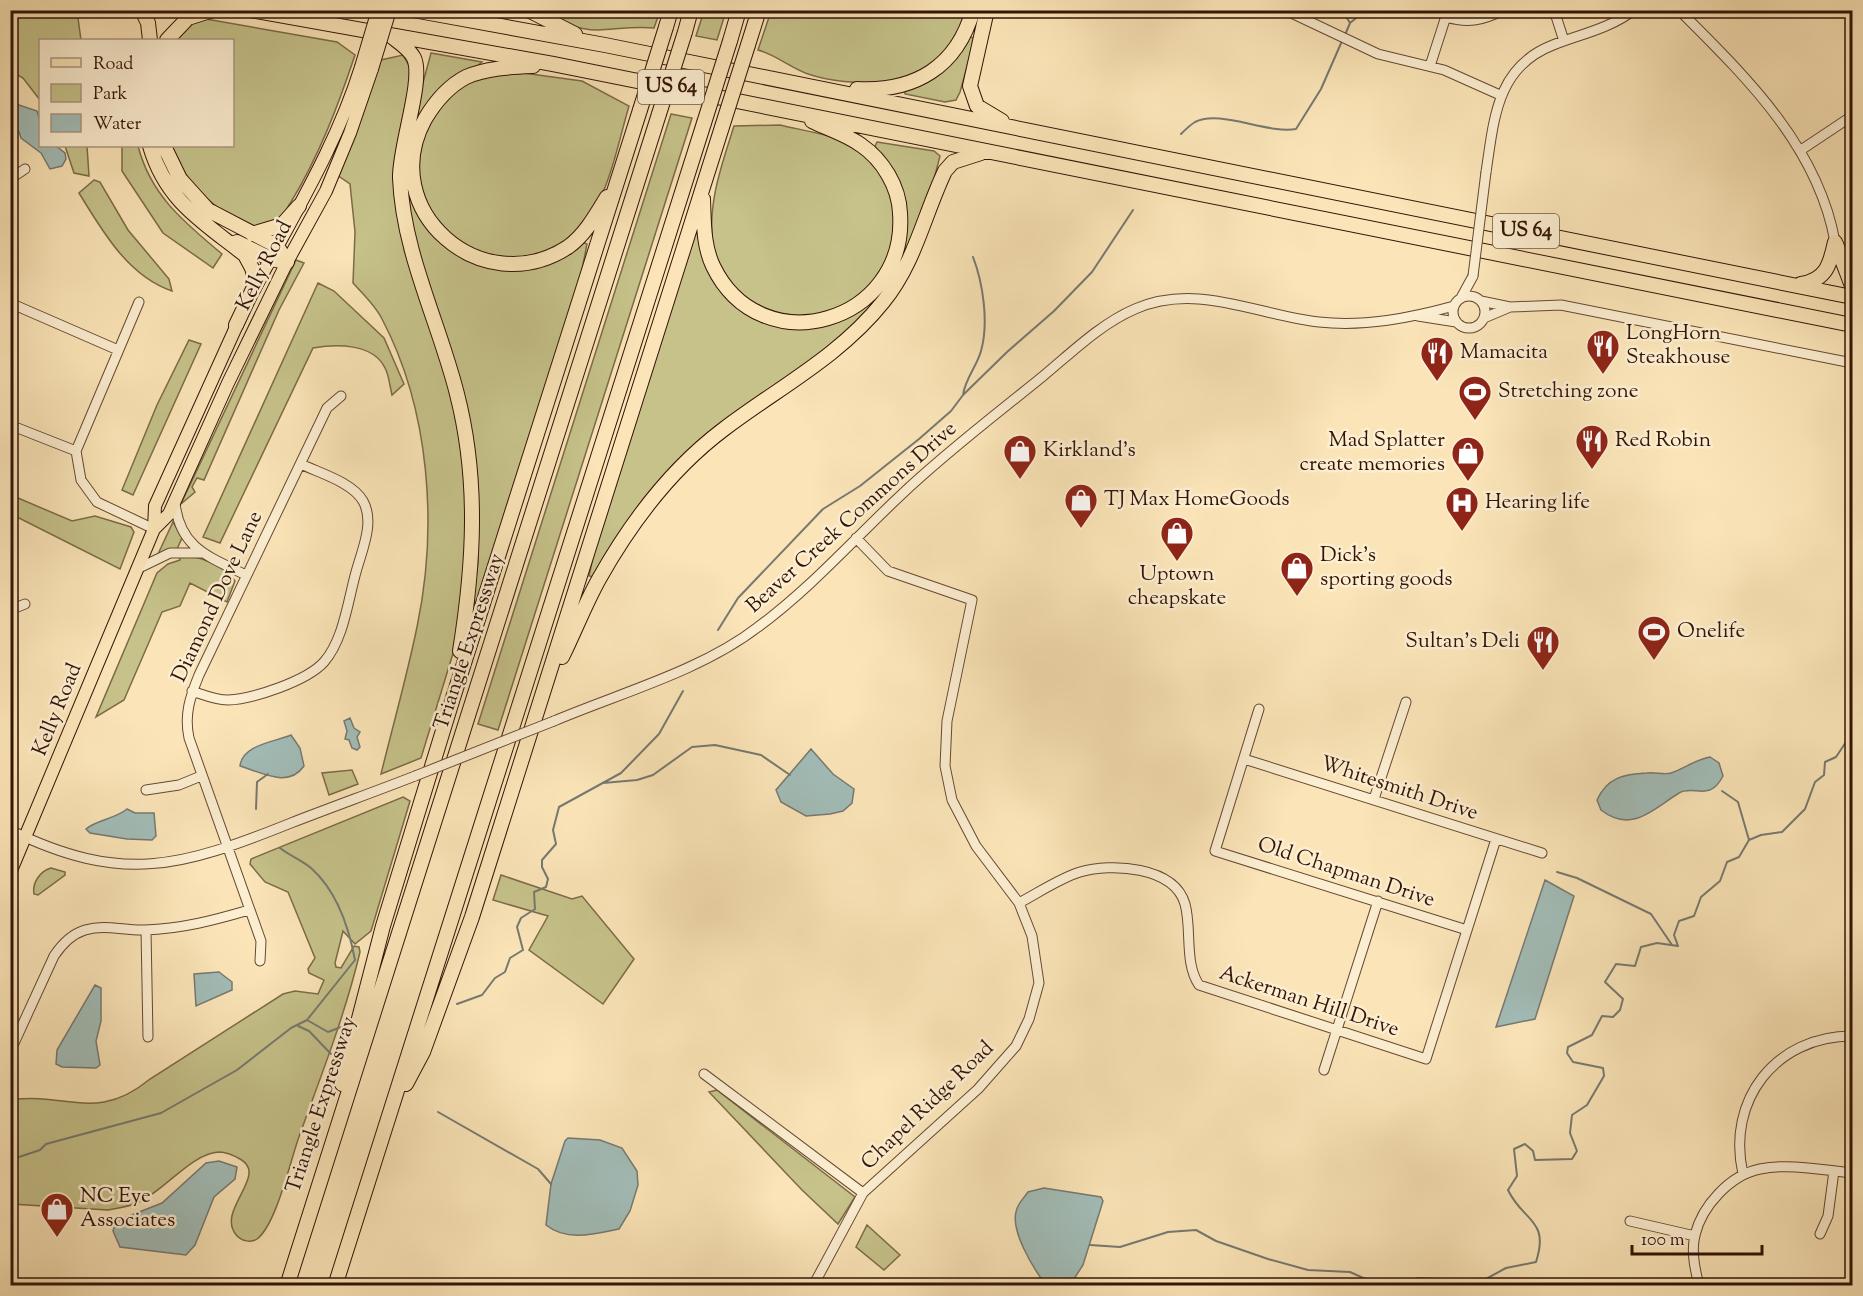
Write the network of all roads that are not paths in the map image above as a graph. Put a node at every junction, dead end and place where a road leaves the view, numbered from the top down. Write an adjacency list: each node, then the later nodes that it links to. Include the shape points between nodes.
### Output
1 (142, 10): 21 (highway)
2 (213, 10): 22 (highway, via 188,18)
3 (250, 10): 20 (highway, US 64)
4 (378, 10): 27 (main road, Kelly Road, bridge)
5 (390, 10): 27 (main road, Kelly Road, bridge)
6 (413, 10): 24 (highway, US 64)
7 (528, 10): 24 (highway)
8 (671, 10): 39 (highway, bridge)
9 (692, 10): 104 (highway, Triangle Expressway, bridge)
10 (739, 10): 103 (highway, bridge)
11 (759, 10): 40 (highway, bridge)
12 (973, 10): 28 (highway, via 955,50 916,81 870,90)
13 (987, 10): 32 (highway, via 972,72 972,96 977,106)
14 (1285, 10): 26 (street, via 1369,50)
15 (1504, 10): 19 (street, via 1479,22 1461,22)
16 (1554, 10): 23 (street)
17 (1634, 10): 23 (street, via 1603,29)
18 (1679, 10): 35 (street, via 1730,61)
19 (1447, 14): 26 (street)
20 (390, 35): 25 (highway, US 64); 78 (highway, via 414,57 417,70 404,138 401,195 409,240 457,393 471,474 471,581)
21 (150, 39)
22 (168, 39)
23 (1564, 41): 29 (street, via 1531,57)
24 (605, 45): 28 (highway, US 64)
25 (553, 64): 30 (highway, US 64); 39 (highway, via 484,71 465,78 443,94 418,132 413,154 418,199 427,218 441,236 483,261 530,262 568,247 579,237)
26 (1430, 66): 29 (street)
27 (366, 68): 41 (main road, Kelly Road); 46 (main road, Kelly Road, via 342,155)
28 (814, 87): 32 (highway, US 64)
29 (1500, 95): 47 (street, bridge)
30 (788, 111): 36 (highway, US 64); 40 (highway, via 862,145 880,161 892,181 900,204 900,241 886,278 870,296 836,317 818,321 778,320 749,307 724,284 713,266 704,231)
31 (1852, 116): 35 (street)
32 (1017, 128): 48 (highway, US 64)
33 (150, 147): 42 (highway, via 159,172 176,198)
34 (165, 147): 43 (highway, via 180,179 196,198 222,219)
35 (1801, 150): 44 (street, via 1823,193)
36 (989, 152): 61 (highway, US 64); 77 (highway, via 965,156 945,171 913,256 885,301 862,327 831,354 723,430 678,470 652,500 599,580)
37 (25, 169): 38 (street)
38 (10, 179)
39 (618, 180): 78 (highway)
40 (703, 189): 77 (highway)
41 (299, 206): 43 (highway, via 282,225); 45 (main road, Kelly Road)
42 (216, 233): 45 (highway); 60 (highway, via 245,255 255,277 256,283)
43 (252, 234): 45 (highway)
44 (1835, 242): 48 (highway, via 1825,273); 49 (highway)
45 (274, 253): 46 (highway); 60 (main road, Kelly Road)
46 (287, 262): 68 (main road, Kelly Road)
47 (1473, 276): 51 (street); 52 (street)
48 (1795, 285): 50 (highway, US 64)
49 (1852, 286)
50 (1852, 297)
51 (1461, 298): 52 (street); 55 (street)
52 (1479, 299): 56 (street); 58 (street, via 1485,309)
53 (139, 302): 62 (street)
54 (10, 303): 62 (street)
55 (1454, 306): 57 (street, Beaver Creek Commons Drive); 59 (street)
56 (1510, 307): 58 (street); 63 (street, via 1574,306)
57 (1418, 316): 59 (street, Beaver Creek Commons Drive); 70 (street, Beaver Creek Commons Drive, via 1356,323 1318,322 1179,297 1132,310 1085,342 928,470)
58 (1484, 318): 59 (street, via 1473,327)
59 (1456, 322)
60 (236, 325): 69 (main road, Kelly Road, via 155,506)
61 (1852, 325)
62 (118, 350): 66 (street)
63 (1852, 363)
64 (341, 396): 67 (street, Diamond Dove Lane, via 327,408)
65 (10, 425): 66 (street)
66 (76, 451): 69 (street, via 81,480 98,502)
67 (301, 464): 73 (street, Diamond Dove Lane); 76 (street, via 350,488 362,499 367,512 365,538 337,638 324,662 291,683 226,700)
68 (174, 501): 69 (main road, Kelly Road, via 169,514); 71 (street, via 181,531)
69 (154, 529): 72 (main road, Kelly Road)
70 (856, 538): 88 (street, Beaver Creek Commons Drive, bridge, via 777,613 735,643 692,665); 92 (street, Chapel Ridge Road, via 888,571 972,600 947,721 945,766 952,800 976,846)
71 (202, 554): 72 (street, via 178,552); 73 (street)
72 (137, 568): 86 (main road, Kelly Road)
73 (246, 575): 76 (street, Diamond Dove Lane)
74 (25, 604): 75 (street)
75 (10, 610)
76 (192, 691): 82 (street, Diamond Dove Lane, via 187,728)
77 (544, 693): 103 (highway, via 445,998 423,1052)
78 (453, 698): 104 (highway, via 383,926 337,1100)
79 (1406, 702): 84 (street)
80 (1259, 709): 81 (street)
81 (1244, 759): 84 (street, Whitesmith Drive); 91 (street, Old Chapman Drive, via 1215,850)
82 (201, 776): 83 (street, via 171,787); 88 (street, Diamond Dove Lane)
83 (146, 790)
84 (1374, 800): 87 (street, Whitesmith Drive)
85 (10, 830): 86 (street, Beaver Creek Commons Drive)
86 (26, 838): 88 (street, Beaver Creek Commons Drive, via 82,857 135,865 180,861); 90 (main road, Kelly Road)
87 (1496, 839): 89 (street, Whitesmith Drive); 95 (street)
88 (229, 848): 93 (street, Diamond Dove Lane)
89 (1542, 853)
90 (10, 873)
91 (1378, 901): 95 (street, Old Chapman Drive); 97 (street)
92 (1019, 903): 97 (street, Ackerman Hill Drive, via 1079,872 1111,867 1165,880 1185,903 1193,970 1199,985); 108 (street, Chapel Ridge Road, via 1032,936 1039,983 1022,1035 978,1089)
93 (249, 910): 94 (street, via 192,926); 96 (street, Diamond Dove Lane, via 261,941)
94 (146, 930): 98 (street); 100 (street, via 94,928 67,940 51,962)
95 (1467, 930): 97 (street, Ackerman Hill Drive, via 1426,1059)
96 (260, 961)
97 (1336, 1030): 101 (street)
98 (148, 1036)
99 (1852, 1036): 107 (street, via 1802,1046 1764,1076 1746,1107 1739,1130)
100 (10, 1052)
101 (1324, 1070)
102 (704, 1074): 108 (street)
103 (392, 1109): 113 (highway)
104 (337, 1124): 112 (highway, Triangle Expressway)
105 (1834, 1171): 106 (street); 107 (street, via 1776,1167); 110 (street, via 1828,1216)
106 (1852, 1173)
107 (1743, 1174): 111 (street, via 1708,1208)
108 (862, 1193): 114 (street, Chapel Ridge Road)
109 (1629, 1221): 111 (street)
110 (1820, 1234)
111 (1695, 1236): 115 (street, via 1693,1261)
112 (287, 1286)
113 (335, 1286)
114 (813, 1286)
115 (1699, 1286)

